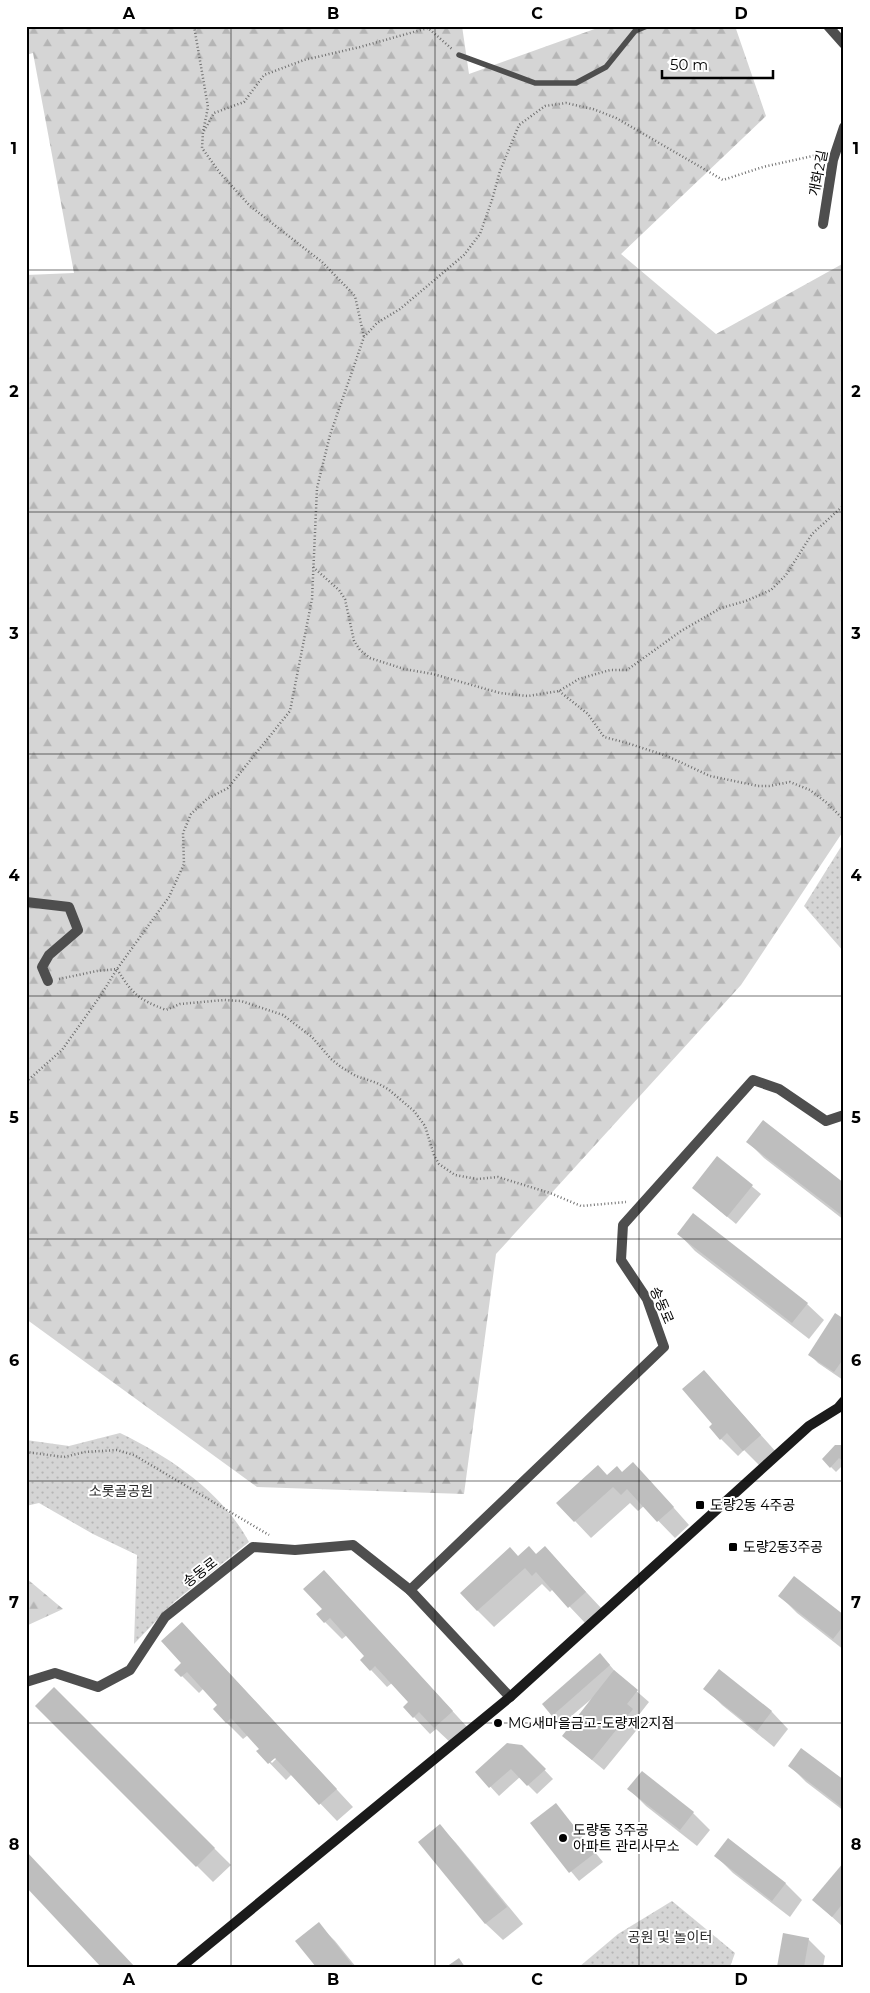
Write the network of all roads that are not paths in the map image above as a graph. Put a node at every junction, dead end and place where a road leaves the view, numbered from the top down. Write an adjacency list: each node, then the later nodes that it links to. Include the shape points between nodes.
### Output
1 (646, 26): 4 (lane, via 635,31 606,67 576,83 535,83)
2 (828, 26): 3 (street)
3 (844, 44)
4 (459, 55)
5 (844, 127): 6 (street, 개화2길, via 836,152)
6 (823, 224)
7 (26, 902): 8 (street, via 68,907 78,930 49,955 42,968)
8 (48, 982)
9 (844, 1115): 11 (street, 송동로, via 826,1121 779,1089 753,1080 623,1225 620,1260 647,1299 664,1347)
10 (842, 1407): 13 (street, via 809,1426)
11 (410, 1590): 12 (street, 송동로, via 353,1545 285,1549 253,1547 166,1617 130,1670 98,1687 55,1673); 13 (street, 송동로)
12 (26, 1682)
13 (510, 1697): 14 (street)
14 (181, 1967)

